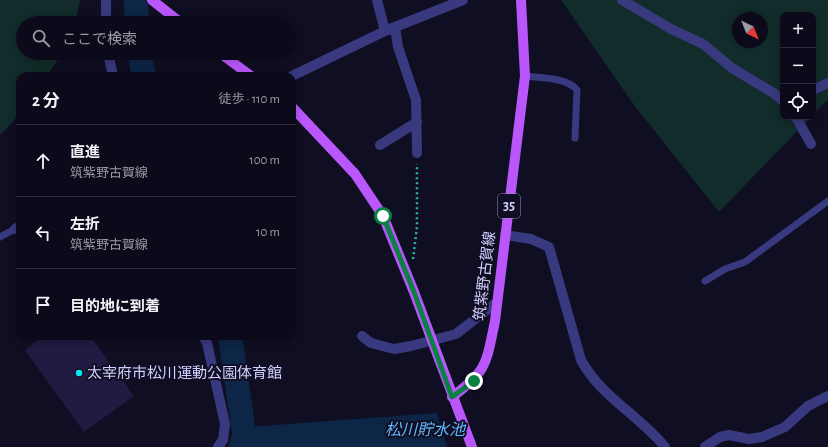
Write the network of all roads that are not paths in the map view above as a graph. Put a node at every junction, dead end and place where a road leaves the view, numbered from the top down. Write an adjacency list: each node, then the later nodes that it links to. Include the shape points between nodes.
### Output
1 (106, 0): 7 (street)
2 (152, 0): 8 (main road)
3 (377, 0): 9 (street)
4 (463, 0): 9 (street)
5 (521, 0): 15 (main road, 筑紫野古賀線 / 35)
6 (622, 0): 18 (street, via 671,29 703,44 732,68)
7 (106, 16)
8 (172, 16)
9 (390, 29): 14 (street); 21 (street, via 415,94)
10 (110, 60): 12 (street)
11 (229, 60): 13 (main road)
12 (112, 72)
13 (246, 72)
14 (296, 74)
15 (525, 76): 22 (lane, via 554,79 574,86 577,90); 28 (main road, 筑紫野古賀線 / 35)
16 (828, 83): 17 (street)
17 (816, 89)
18 (780, 99)
19 (296, 111): 35 (main road, bridge, via 355,174 383,216)
20 (798, 120): 23 (street)
21 (417, 122): 24 (street); 25 (street)
22 (575, 138)
23 (811, 144)
24 (380, 145)
25 (417, 153)
26 (828, 201): 30 (lane, via 745,262 725,269)
27 (16, 229): 29 (lane)
28 (505, 235): 31 (main road, 筑紫野古賀線 / 35); 38 (street, via 531,238 549,247 581,360 589,374 607,394 653,432)
29 (0, 237)
30 (705, 281)
31 (497, 302): 32 (street, via 456,334 411,346 394,349 371,343); 35 (main road, 筑紫野古賀線 / 35, via 488,357 483,369 474,381)
32 (362, 336)
33 (205, 340): 36 (street, via 225,424 223,440)
34 (828, 396): 39 (street, via 808,406 785,427 762,437 749,439 729,435 720,437)
35 (452, 397): 37 (main road)
36 (218, 447)
37 (472, 447)
38 (665, 447)
39 (705, 447)

